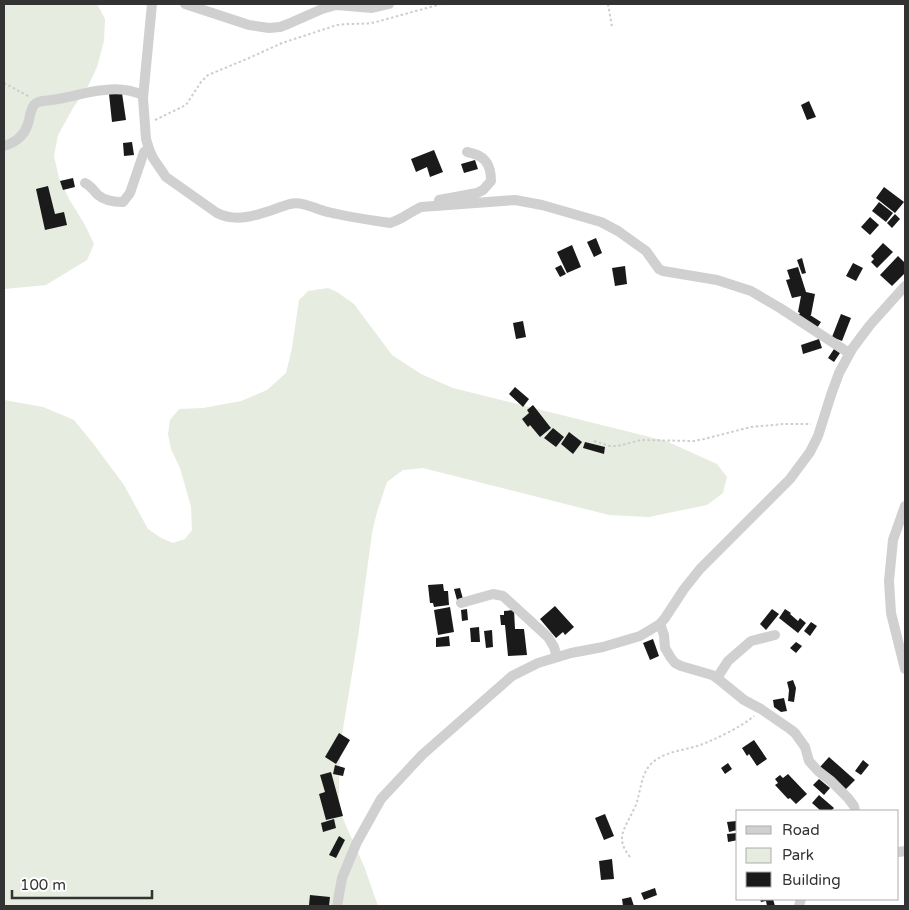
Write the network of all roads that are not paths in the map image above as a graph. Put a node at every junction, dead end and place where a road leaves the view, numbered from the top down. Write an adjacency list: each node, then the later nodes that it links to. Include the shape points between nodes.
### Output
1 (152, 4): 4 (street)
2 (185, 4): 3 (street, via 249,25 269,28 280,27 336,5 372,8)
3 (389, 4)
4 (143, 94): 5 (street, via 104,90 39,102 34,105 23,134); 6 (street)
5 (4, 146)
6 (148, 149): 8 (street, via 123,202 101,198); 9 (street, via 166,177 224,216 241,218 296,203 326,212 390,223 421,207)
7 (466, 152): 9 (street, via 486,160 491,181 483,190 437,201)
8 (85, 184)
9 (428, 207): 11 (street, via 515,200 601,222 646,251 658,269 717,280 751,291)
10 (905, 286): 11 (street)
11 (849, 353): 14 (street, via 810,452 790,479 700,569)
12 (905, 506): 17 (street, via 893,540 889,581 891,613)
13 (461, 603): 16 (street, via 493,594 503,596 548,637)
14 (660, 624): 16 (street, via 640,636); 18 (street, via 665,648 675,662)
15 (775, 635): 18 (street, via 751,641 728,660)
16 (557, 657): 20 (street, via 512,676 422,755 381,799 342,878)
17 (905, 668)
18 (717, 678): 19 (street, via 744,700 790,728 805,747 809,761 848,798)
19 (855, 810)
20 (337, 906)

